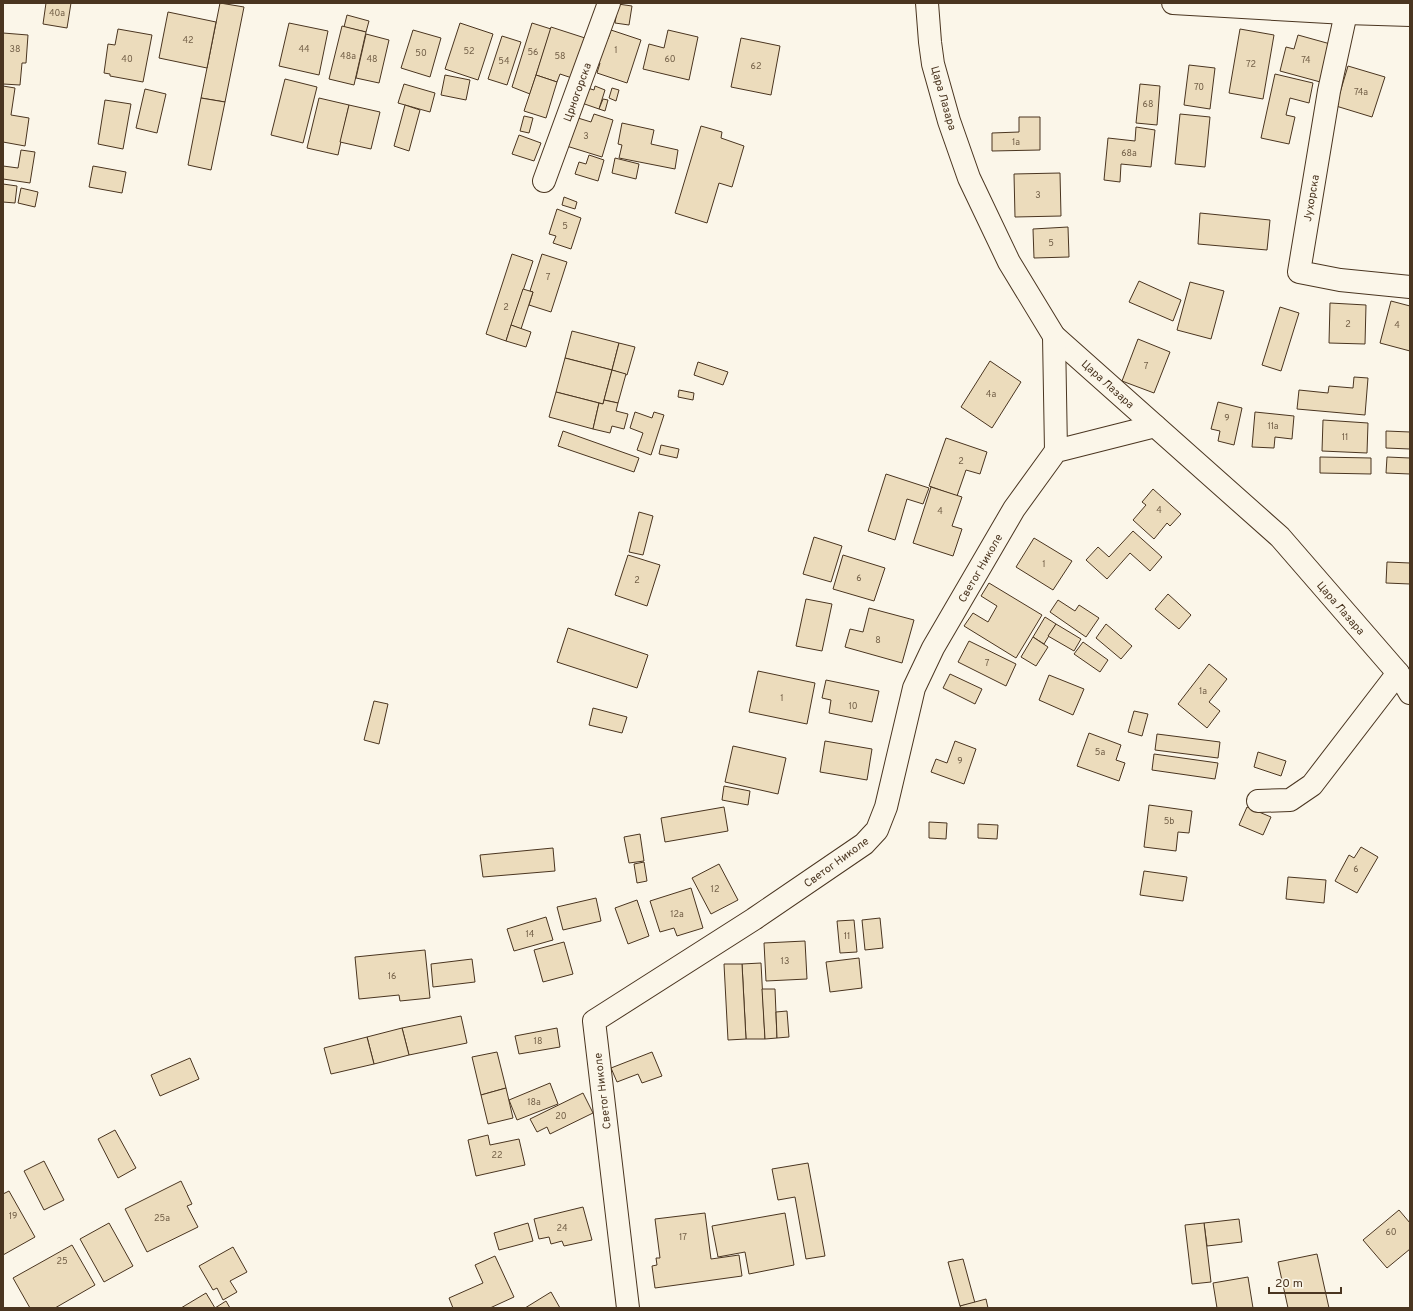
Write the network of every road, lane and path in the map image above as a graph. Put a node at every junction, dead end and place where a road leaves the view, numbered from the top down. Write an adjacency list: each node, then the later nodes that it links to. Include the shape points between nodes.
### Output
1 (609, 3): 6 (street, Црногорска)
2 (928, 3): 8 (street, Цара Лазара, via 933,64 969,178 1009,262)
3 (1174, 3): 4 (street)
4 (1346, 13): 5 (street); 7 (street, Јухорска, via 1329,91 1299,272 1340,280)
5 (1410, 15)
6 (544, 181)
7 (1410, 287)
8 (1054, 336): 9 (street, Цара Лазара); 10 (street)
9 (1155, 426): 10 (street); 11 (street, Цара Лазара, via 1280,537)
10 (1056, 451): 14 (street, Светог Николе, via 1014,509 933,648 914,688 886,807 877,830 864,844 754,919 594,1021)
11 (1398, 673): 12 (street, Цара Лазара); 13 (street, via 1312,785 1290,800)
12 (1410, 693)
13 (1258, 801)
14 (628, 1308)

